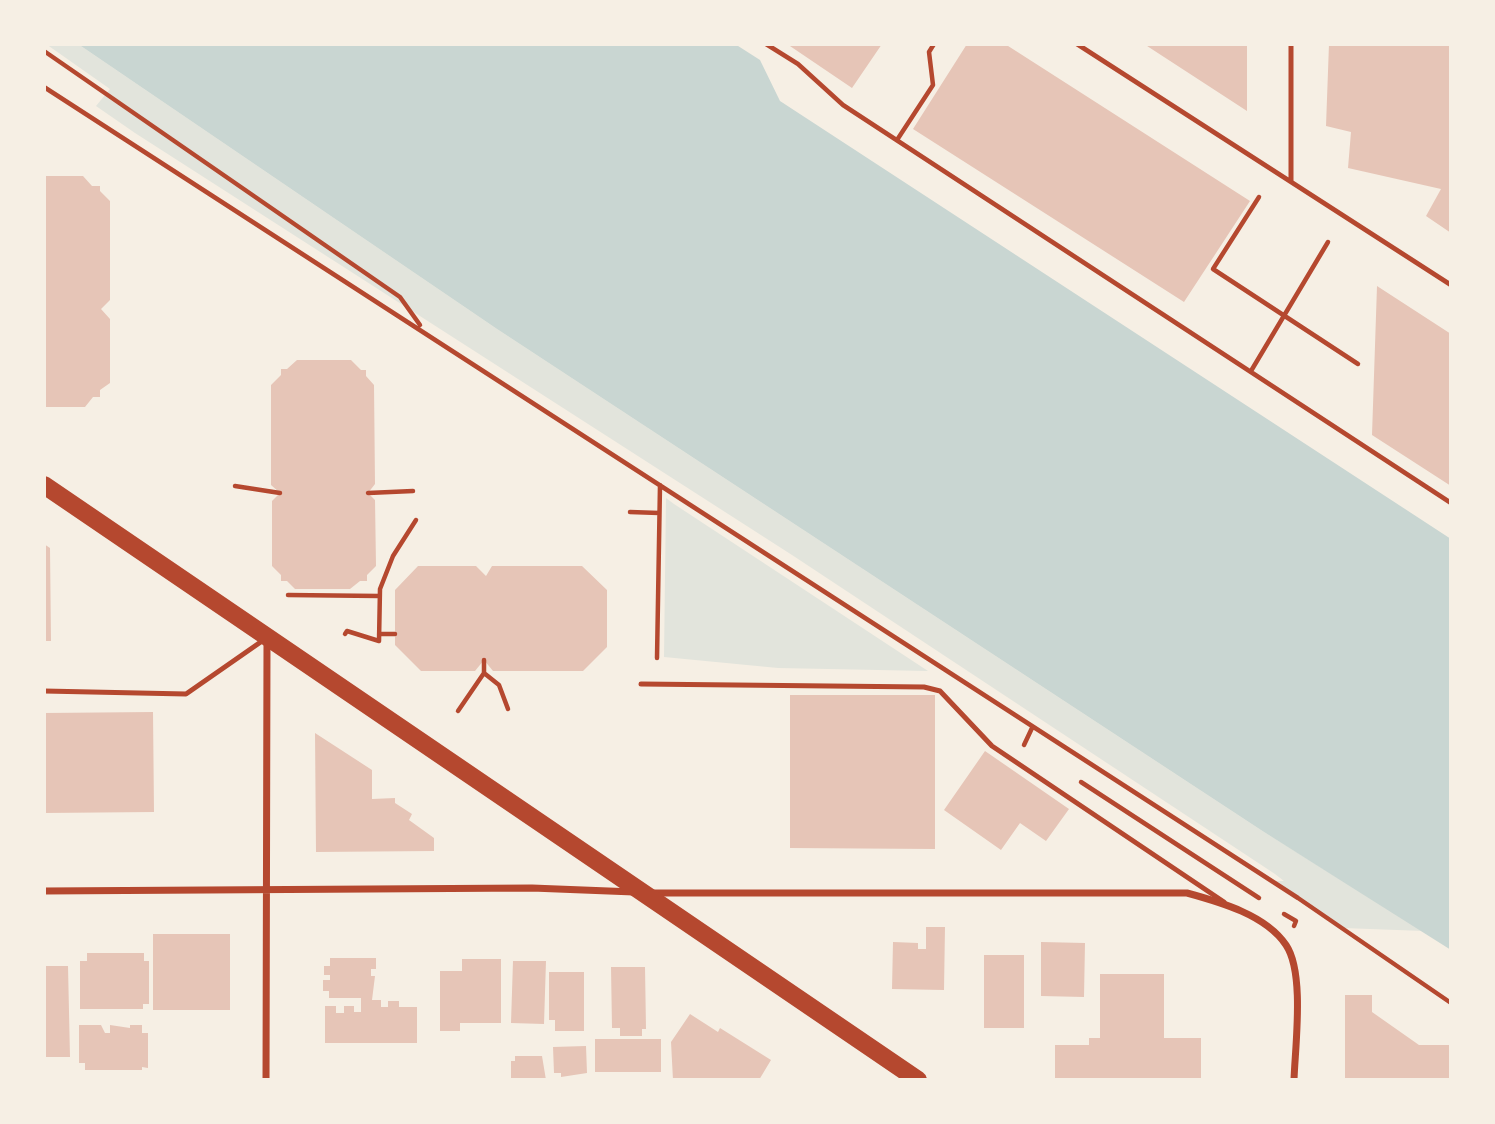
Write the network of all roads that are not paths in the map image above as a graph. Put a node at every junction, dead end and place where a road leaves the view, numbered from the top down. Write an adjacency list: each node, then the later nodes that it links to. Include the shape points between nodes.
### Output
1 (1077, 44): 3 (lane)
2 (1291, 44): 3 (lane)
3 (1291, 181): 4 (lane)
4 (1451, 285)
5 (44, 485): 6 (main road)
6 (267, 638): 8 (lane, via 186,694); 10 (street); 11 (main road)
7 (641, 684): 12 (lane, via 923,687 940,691 992,746)
8 (44, 691)
9 (44, 891): 10 (street)
10 (268, 891): 11 (street, via 532,888); 13 (street)
11 (645, 893): 12 (street, via 1187,893); 14 (main road)
12 (1237, 911): 15 (street, via 1264,924 1287,946 1296,971)
13 (267, 1080)
14 (918, 1080)
15 (1294, 1080)

